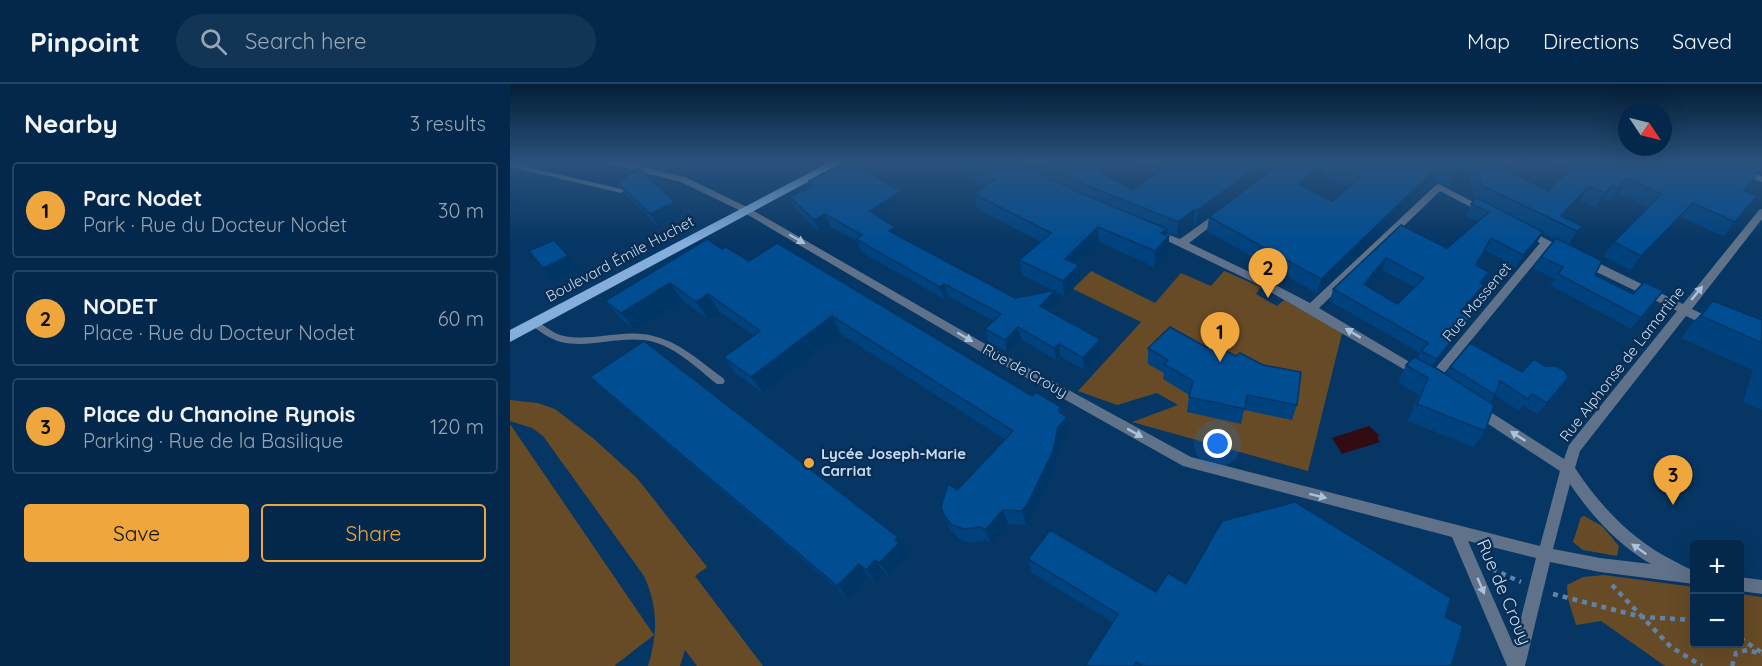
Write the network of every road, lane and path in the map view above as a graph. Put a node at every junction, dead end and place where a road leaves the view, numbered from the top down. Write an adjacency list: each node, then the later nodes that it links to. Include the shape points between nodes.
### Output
1 (613, 189): 6 (lane)
2 (703, 189): 8 (street, Rue de Crouy)
3 (786, 189): 8 (main road, Boulevard Émile Huchet)
4 (1437, 189): 15 (street)
5 (1443, 189): 10 (street)
6 (621, 191)
7 (1227, 209): 14 (street)
8 (746, 210): 17 (main road, Boulevard Émile Huchet); 23 (street, Rue de Crouy, one-way to 23, via 1188,462)
9 (1762, 212): 16 (street, Rue Alphonse de Lamartine, one-way to 9)
10 (1498, 217)
11 (1138, 225): 14 (street)
12 (1517, 227): 13 (street)
13 (1546, 242): 15 (street, Rue Massenet, one-way to 15, via 1436,383); 16 (street)
14 (1182, 243): 15 (street)
15 (1311, 309)
16 (1683, 311): 18 (street); 22 (street, Rue Alphonse de Lamartine, via 1581,438)
17 (535, 324): 19 (main road, Boulevard Émile Huchet); 20 (lane, via 561,339 618,335 669,344)
18 (1722, 327)
19 (510, 337)
20 (720, 381)
21 (1470, 405): 22 (street, one-way to 21)
22 (1567, 468): 24 (street, Rue Alphonse de Lamartine); 26 (street, one-way to 22, via 1653,558 1625,538)
23 (1458, 533): 24 (street, Rue de Crouy); 34 (street, Rue de Crouy, one-way to 34)
24 (1546, 554): 25 (street, Rue de Crouy); 34 (street, Rue Alphonse de Lamartine)
25 (1599, 565): 27 (street, Rue de Crouy); 30 (path)
26 (1690, 576)
27 (1690, 577)
28 (1744, 585): 29 (street)
29 (1762, 587)
30 (1642, 617): 31 (path); 35 (path, via 1671,647)
31 (1690, 619)
32 (1744, 641): 33 (path)
33 (1762, 653): 36 (path, via 1736,653)
34 (1516, 666)
35 (1702, 666)
36 (1732, 666)

